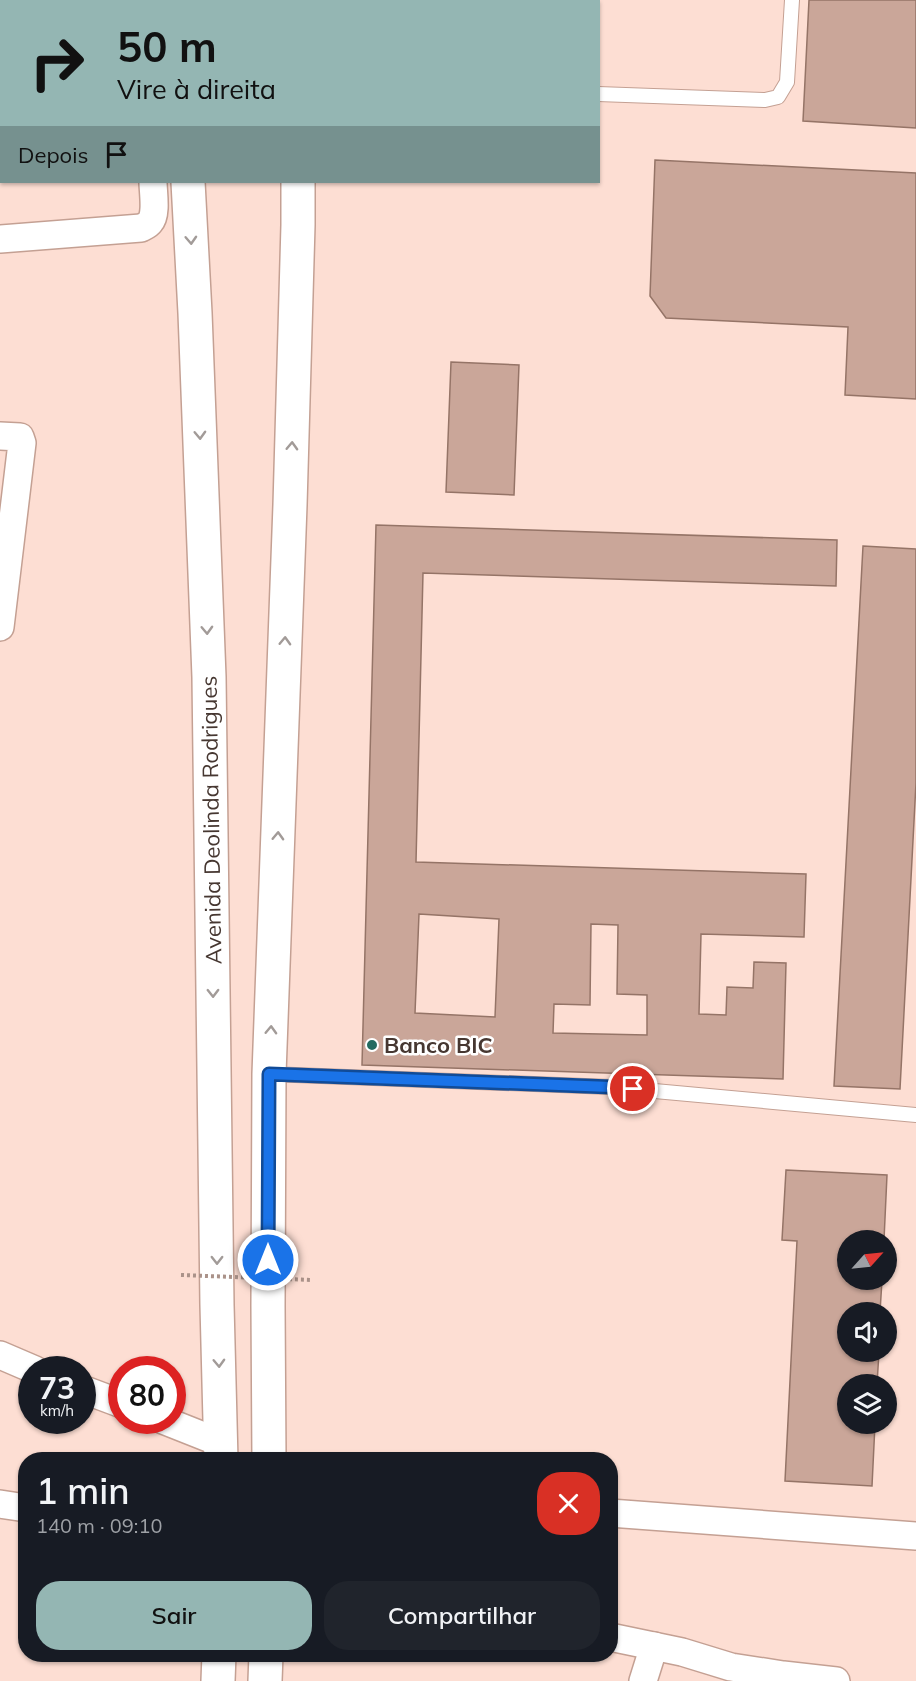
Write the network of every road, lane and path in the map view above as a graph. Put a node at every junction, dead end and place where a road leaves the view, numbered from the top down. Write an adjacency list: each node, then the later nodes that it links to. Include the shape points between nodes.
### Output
1 (792, 0): 2 (lane, via 787,82 778,97 765,100)
2 (600, 94)
3 (153, 183): 6 (street, via 152,221 141,228)
4 (188, 183): 16 (highway, Avenida Deolinda Rodrigues, one-way to 16, via 209,677)
5 (298, 183): 9 (highway, one-way to 5)
6 (0, 239)
7 (0, 436): 8 (street, via 20,437 22,443)
8 (0, 627)
9 (269, 1074): 10 (lane, via 611,1087); 17 (highway)
10 (916, 1115)
11 (181, 1275): 12 (path, bridge)
12 (312, 1280)
13 (0, 1355): 14 (street)
14 (18, 1363)
15 (186, 1432): 16 (street)
16 (221, 1451)
17 (269, 1452)
18 (0, 1504): 19 (street)
19 (18, 1507)
20 (618, 1514): 21 (street)
21 (916, 1536)
22 (618, 1639): 23 (street)
23 (654, 1646): 28 (street); 29 (street, via 730,1667)
24 (219, 1662): 26 (highway)
25 (266, 1662): 27 (highway)
26 (218, 1681)
27 (265, 1681)
28 (643, 1681)
29 (836, 1681)

